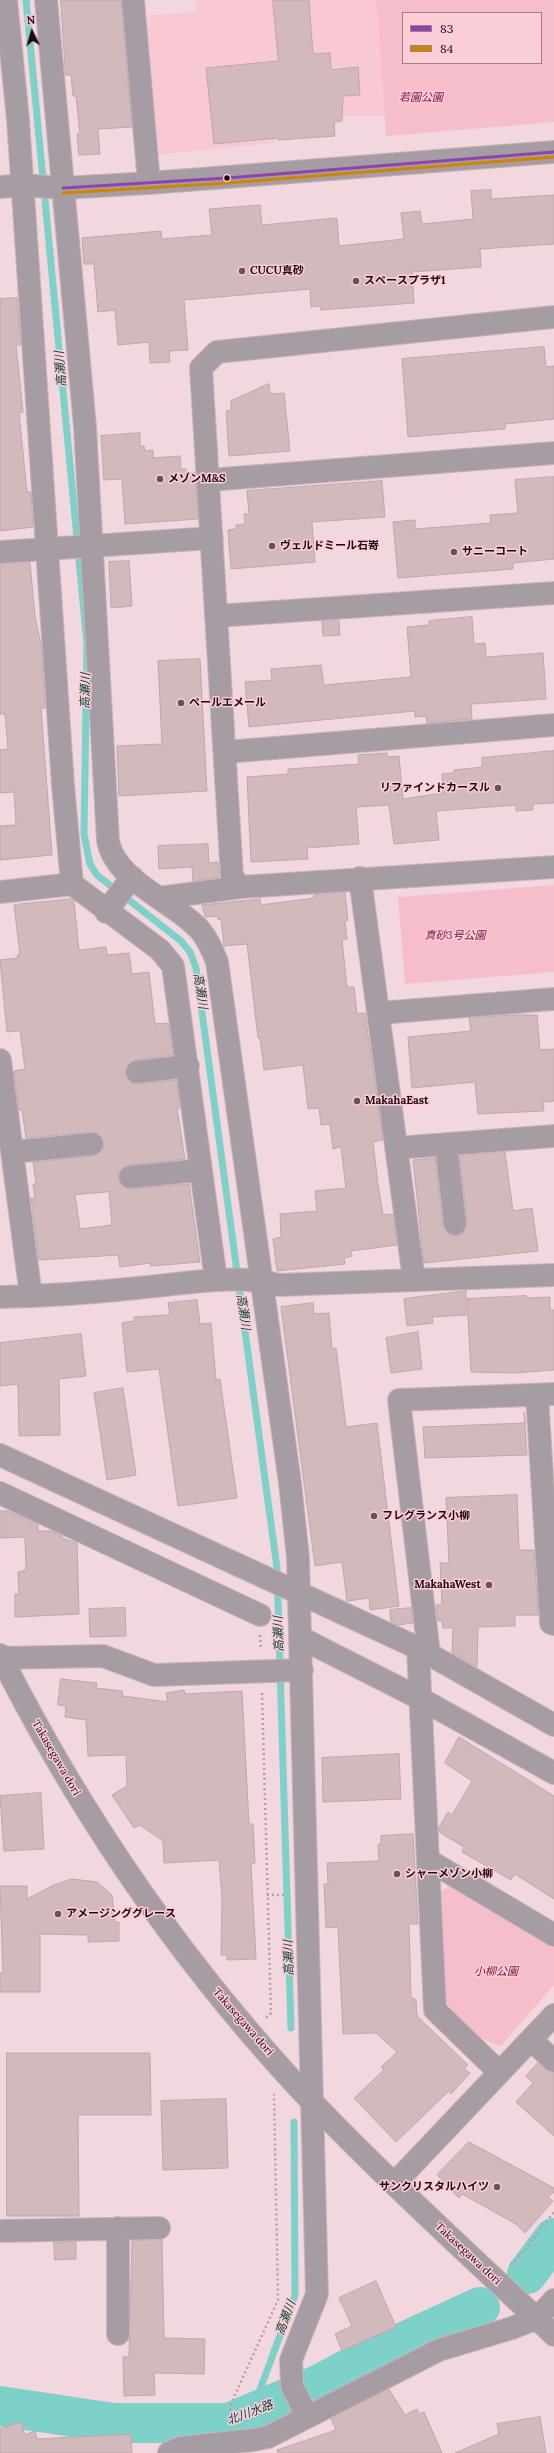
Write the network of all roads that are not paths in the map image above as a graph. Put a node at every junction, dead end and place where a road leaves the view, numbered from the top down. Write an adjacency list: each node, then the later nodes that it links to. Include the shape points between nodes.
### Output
1 (6, 0): 6 (street)
2 (46, 0): 8 (street)
3 (133, 0): 5 (street)
4 (554, 152): 5 (street)
5 (149, 184): 8 (street)
6 (22, 185): 7 (street); 8 (street); 14 (street)
7 (0, 186)
8 (62, 188): 13 (street, via 85,427)
9 (554, 317): 11 (street, via 217,352 201,368)
10 (554, 453): 11 (street)
11 (209, 480): 12 (street)
12 (212, 538): 13 (street); 17 (street)
13 (88, 546): 14 (street); 22 (street, via 107,836 113,856)
14 (51, 548): 15 (street); 23 (street, via 63,785)
15 (0, 552)
16 (554, 592): 17 (street)
17 (216, 616): 19 (street)
18 (554, 725): 19 (street)
19 (226, 752): 24 (street, via 232,877)
20 (554, 867): 21 (street)
21 (360, 878): 24 (street); 29 (street)
22 (129, 881): 26 (street); 27 (street)
23 (72, 884): 25 (street); 27 (street)
24 (241, 887): 26 (street)
25 (0, 892)
26 (159, 898): 43 (street, via 199,929 217,962)
27 (108, 909): 31 (street, via 160,950 173,966)
28 (554, 999): 29 (street)
29 (379, 1013): 36 (street)
30 (0, 1060): 37 (street)
31 (188, 1066): 32 (street); 38 (street)
32 (138, 1072)
33 (554, 1136): 35 (street)
34 (92, 1144): 37 (street)
35 (446, 1144): 36 (street); 40 (street)
36 (396, 1148): 44 (street)
37 (12, 1152): 45 (street)
38 (201, 1170): 39 (street); 42 (street)
39 (130, 1177)
40 (455, 1224)
41 (554, 1276): 44 (street)
42 (220, 1280): 43 (street); 45 (street, via 72,1295)
43 (257, 1280): 44 (street, via 279,1285); 50 (street, via 290,1483)
44 (414, 1280)
45 (31, 1296): 46 (street)
46 (0, 1297)
47 (546, 1395): 52 (street, via 551,1623); 54 (street, via 400,1400)
48 (0, 1455): 50 (street)
49 (0, 1493): 51 (street)
50 (295, 1593): 53 (street); 54 (street)
51 (260, 1615)
52 (554, 1624)
53 (301, 1638): 56 (street); 57 (street)
54 (424, 1651): 57 (street); 58 (street)
55 (0, 1657): 56 (street, via 103,1656 154,1675); 66 (street, Takasegawa dori, via 61,1770 132,1880 213,1988)
56 (298, 1670): 66 (street)
57 (421, 1699): 59 (street); 60 (street)
58 (554, 1725)
59 (554, 1773)
60 (428, 1860): 61 (street); 65 (street, via 435,2010)
61 (554, 1935)
62 (554, 2016): 63 (street)
63 (530, 2040): 64 (street); 65 (street)
64 (554, 2061)
65 (499, 2072): 67 (street)
66 (313, 2103): 67 (street, Takasegawa dori); 75 (street, via 317,2294 291,2360 292,2386)
67 (394, 2184): 72 (street, Takasegawa dori)
68 (118, 2228): 69 (street); 70 (street); 73 (street)
69 (159, 2228)
70 (0, 2231)
71 (554, 2300): 72 (street)
72 (537, 2318): 74 (street, Takasegawa dori); 75 (street, via 439,2350)
73 (118, 2334)
74 (554, 2335)
75 (304, 2413): 76 (street)
76 (269, 2445): 77 (street, via 180,2448)
77 (169, 2453)

